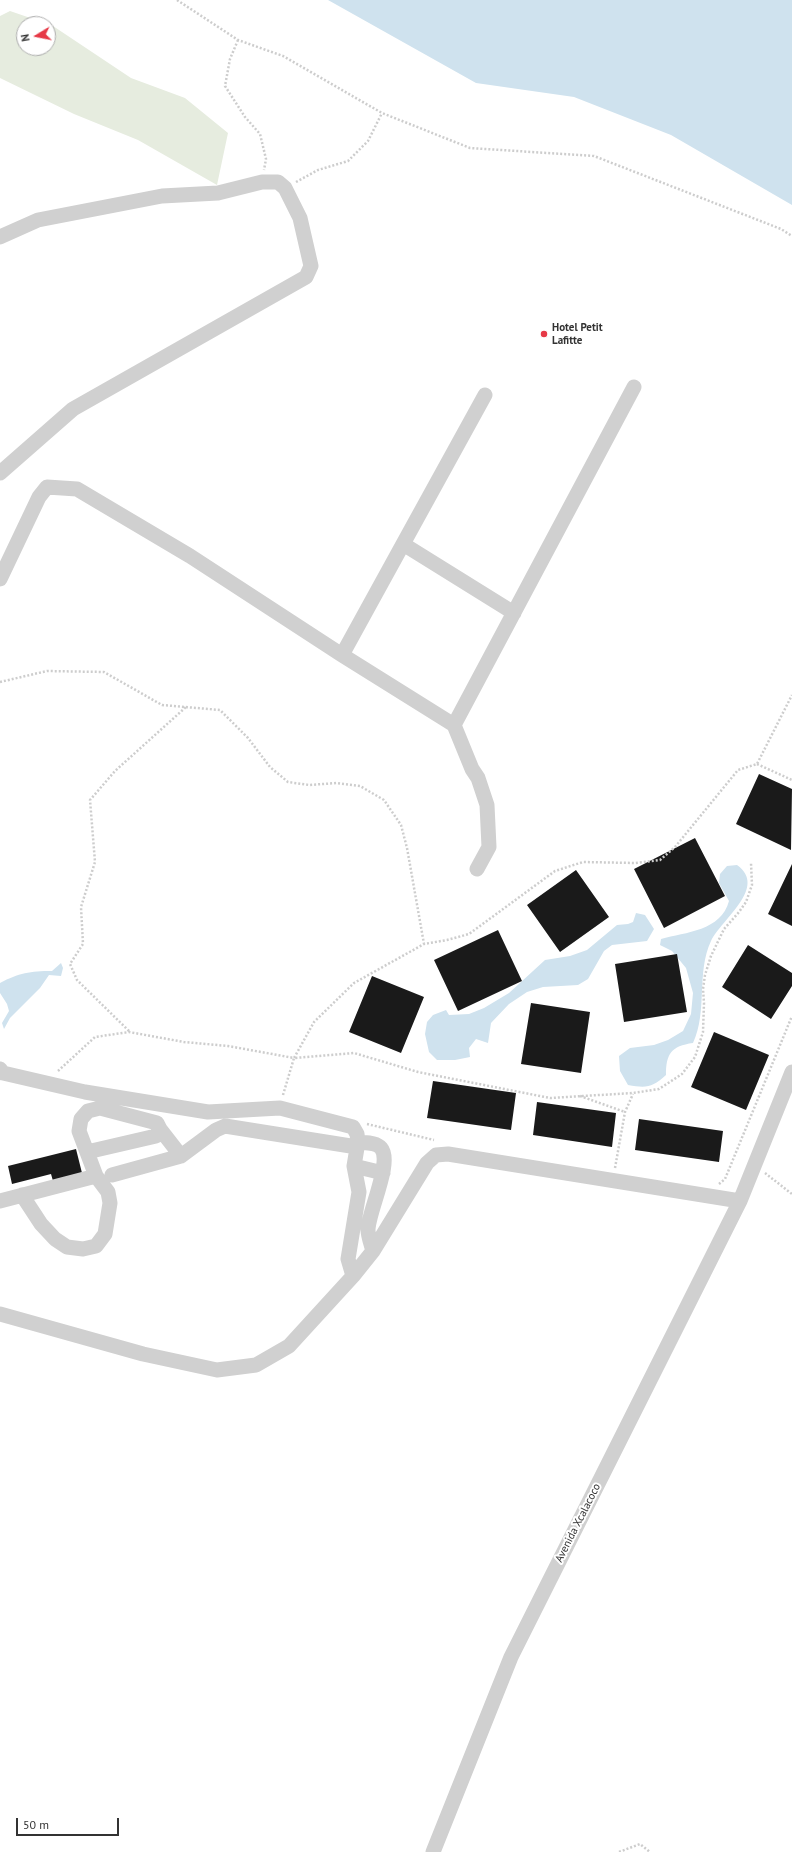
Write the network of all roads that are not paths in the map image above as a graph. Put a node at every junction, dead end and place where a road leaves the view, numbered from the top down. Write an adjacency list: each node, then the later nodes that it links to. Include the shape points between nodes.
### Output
1 (0, 237): 4 (street, via 38,220 162,196 218,193 262,182 278,182 285,188 300,218 311,266 306,277 73,409)
2 (634, 387): 7 (street)
3 (485, 395): 5 (street)
4 (0, 473)
5 (402, 544): 7 (street); 8 (street)
6 (0, 579): 8 (street, via 38,497 47,487 77,489 190,556)
7 (514, 613): 9 (street)
8 (342, 655): 9 (street)
9 (454, 725): 10 (street, via 488,805 488,847)
10 (477, 869)
11 (0, 1069): 14 (street, via 3,1073 85,1092 208,1112 280,1108 352,1127 357,1134)
12 (792, 1072): 23 (street, Avenida Xcalacoco)
13 (160, 1129): 15 (street, via 156,1136); 15 (street, via 157,1123 100,1108 88,1111 80,1119 80,1131); 16 (street)
14 (357, 1145): 16 (street, via 225,1126); 17 (street); 18 (street, via 374,1144 381,1148 385,1156)
15 (87, 1152): 20 (street)
16 (181, 1156): 19 (street)
17 (354, 1166): 18 (street); 25 (street, via 359,1192 348,1259)
18 (383, 1173): 24 (street, via 368,1230)
19 (112, 1175)
20 (96, 1176): 21 (street); 21 (street, via 108,1192 110,1203 105,1234 96,1246 83,1249 67,1247 55,1239 40,1224)
21 (22, 1195): 22 (street)
22 (0, 1201)
23 (740, 1201): 24 (street, via 448,1154 436,1155 428,1163); 27 (street, Avenida Xcalacoco, via 511,1657)
24 (372, 1251): 25 (street)
25 (353, 1276): 26 (street, via 289,1346 256,1364 217,1370 143,1354)
26 (0, 1314)
27 (433, 1852)

